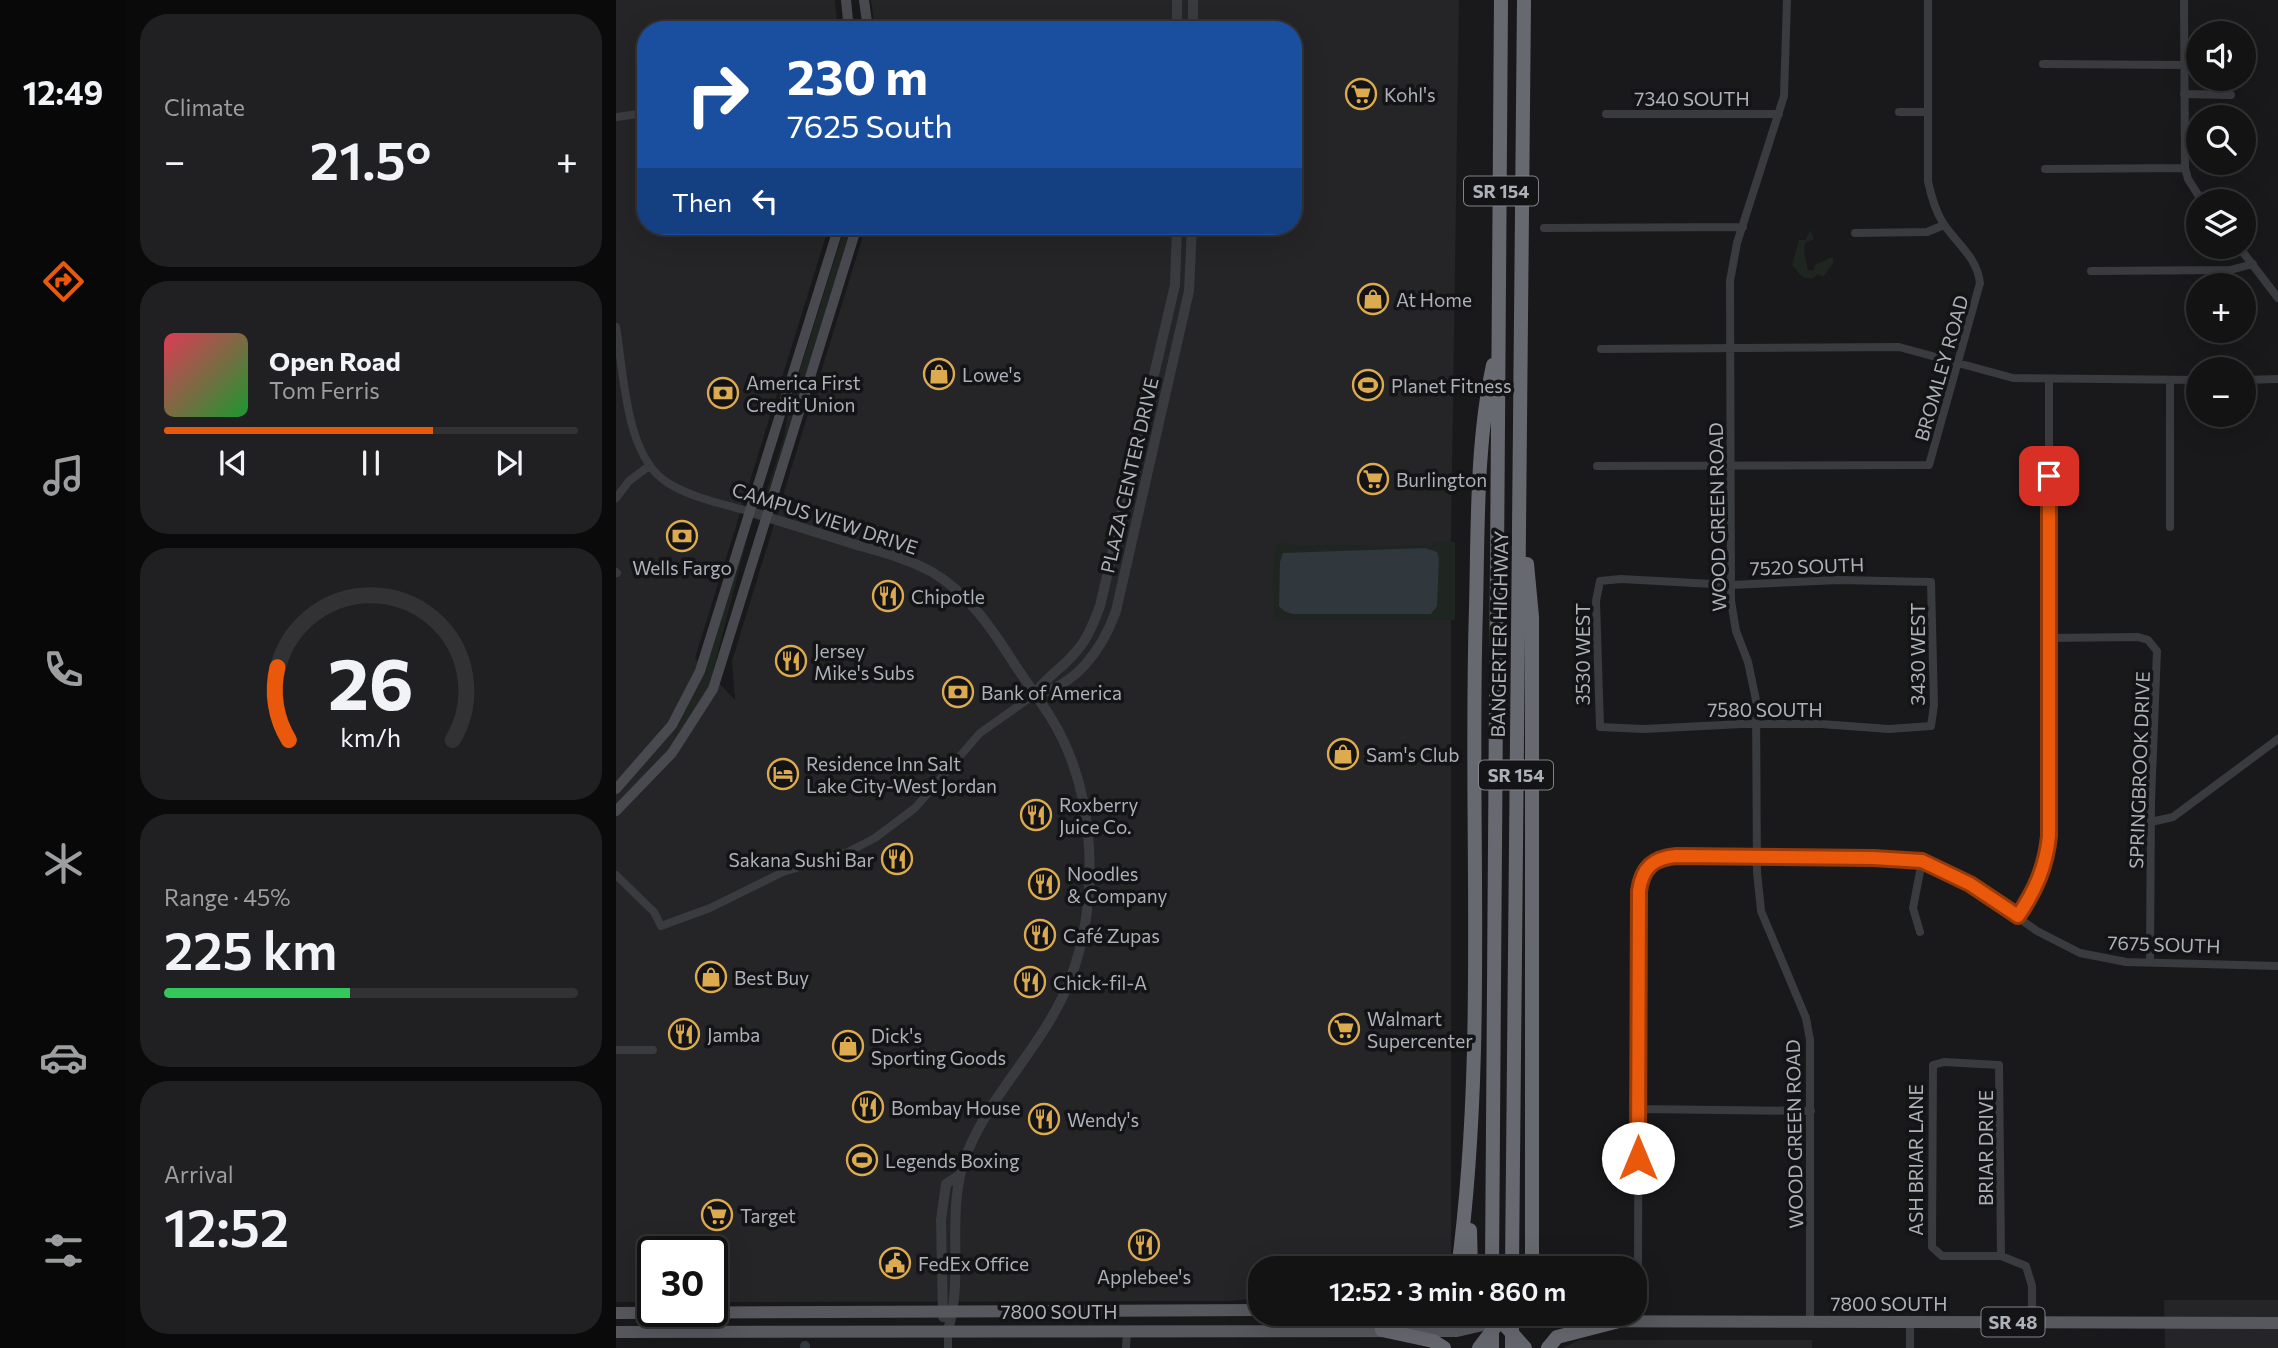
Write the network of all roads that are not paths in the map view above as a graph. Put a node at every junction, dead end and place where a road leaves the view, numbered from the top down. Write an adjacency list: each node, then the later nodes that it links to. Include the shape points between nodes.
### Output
1 (846, 0): 11 (main road)
2 (864, 0): 12 (main road)
3 (1177, 0): 13 (street)
4 (1193, 0): 14 (street)
5 (1495, 0): 15 (highway)
6 (1501, 0): 15 (highway, BANGERTER HIGHWAY / SR 154)
7 (1524, 0): 54 (highway, BANGERTER HIGHWAY / SR 154)
8 (1787, 0): 24 (street, WOOD GREEN ROAD, via 1787,76)
9 (1928, 0): 21 (street, BROMLEY ROAD)
10 (2184, 0): 17 (street)
11 (848, 21)
12 (866, 21)
13 (1177, 21)
14 (1193, 21)
15 (1501, 48): 42 (highway, BANGERTER HIGHWAY / SR 154)
16 (2043, 64): 17 (street)
17 (2185, 65): 18 (street)
18 (2184, 94): 19 (street); 26 (street)
19 (2231, 95)
20 (1899, 112): 21 (street)
21 (1928, 112): 29 (street, BROMLEY ROAD, via 1928,181)
22 (637, 114): 25 (street)
23 (1606, 114): 24 (street, 7340 SOUTH)
24 (1779, 114): 30 (street, WOOD GREEN ROAD)
25 (616, 117)
26 (2185, 168): 27 (street); 28 (street)
27 (2045, 170)
28 (2193, 189)
29 (1944, 225): 32 (street, via 1927,232); 45 (street, BROMLEY ROAD, via 1972,259 1980,283)
30 (1743, 227): 31 (street); 43 (street, WOOD GREEN ROAD, via 1730,281)
31 (1544, 228)
32 (1855, 233)
33 (836, 235): 56 (main road)
34 (854, 235): 57 (main road)
35 (1177, 235): 63 (street, PLAZA CENTER DRIVE, via 1175,285 1100,606 1076,653 1044,679)
36 (1192, 235): 63 (street, PLAZA CENTER DRIVE, via 1189,291 1116,611 1084,667 1052,691)
37 (2249, 259): 38 (street)
38 (2253, 264): 39 (street, via 2230,270); 40 (street)
39 (2091, 271)
40 (2278, 298)
41 (616, 327): 52 (street, CAMPUS VIEW DRIVE, via 635,436)
42 (1500, 335): 83 (highway, via 1483,432 1477,560); 86 (highway, BANGERTER HIGHWAY / SR 154)
43 (1731, 348): 44 (street); 45 (street, via 1899,347); 51 (street, WOOD GREEN ROAD)
44 (1601, 349)
45 (1958, 364): 47 (street, via 2013,378); 51 (street, BROMLEY ROAD, via 1929,465)
46 (2278, 379): 50 (street)
47 (2049, 380): 48 (street); 62 (street)
48 (2171, 380): 49 (street); 58 (street)
49 (2186, 380)
50 (2256, 380)
51 (1732, 465): 53 (street); 61 (street, WOOD GREEN ROAD)
52 (649, 466): 55 (street); 56 (street, CAMPUS VIEW DRIVE, via 676,487)
53 (1597, 466)
54 (1521, 479): 87 (highway, BANGERTER HIGHWAY / SR 154); 88 (highway, via 1532,617)
55 (616, 498)
56 (751, 512): 57 (street, CAMPUS VIEW DRIVE); 68 (main road, via 694,687 672,725)
57 (767, 517): 63 (street, CAMPUS VIEW DRIVE, via 930,570 953,586 993,630); 69 (main road, via 713,689 672,754)
58 (2170, 527)
59 (1600, 581): 61 (street, 7520 SOUTH); 66 (street, 3530 WEST, via 1596,601)
60 (1931, 582): 61 (street, 7520 SOUTH); 65 (street, 3430 WEST, via 1934,705)
61 (1731, 585): 64 (street, WOOD GREEN ROAD, via 1735,624 1755,684)
62 (2049, 638): 70 (street, SPRINGBROOK DRIVE, via 2138,638 2157,651); 74 (street, via 2048,852 2036,888)
63 (1034, 695): 73 (street, PLAZA CENTER DRIVE, via 980,733 915,808 884,833 848,852 783,872 697,914 661,926 654,912); 92 (street, CAMPUS VIEW DRIVE, via 1072,765 1082,807 1089,859 1084,927 1077,960 1056,1012 979,1129 960,1175)
64 (1757, 725): 65 (street, 7580 SOUTH); 66 (street, 7580 SOUTH); 71 (street, WOOD GREEN ROAD)
65 (1930, 726)
66 (1600, 727)
67 (2278, 739): 70 (street, via 2173,817)
68 (616, 789)
69 (616, 811)
70 (2151, 822): 76 (street, SPRINGBROOK DRIVE)
71 (1757, 858): 72 (street); 81 (street, via 1665,857 1646,868 1639,891); 82 (street, WOOD GREEN ROAD, via 1761,911 1806,1018)
72 (1922, 861): 74 (street, 7675 SOUTH, via 1970,884); 75 (street, via 1913,908)
73 (616, 875)
74 (2018, 916): 76 (street, 7675 SOUTH, via 2058,944 2080,953)
75 (1920, 932)
76 (2150, 962): 77 (street, 7675 SOUTH)
77 (2278, 966)
78 (616, 1050): 79 (street)
79 (653, 1050)
80 (1933, 1065): 90 (street, ASH BRIAR LANE, via 1932,1247 1947,1256); 90 (street, BRIAR DRIVE, via 1999,1065)
81 (1638, 1109): 82 (street); 89 (street)
82 (1811, 1111): 98 (street, WOOD GREEN ROAD)
83 (1467, 1183): 84 (highway); 85 (highway)
84 (1459, 1256)
85 (1470, 1256)
86 (1492, 1256)
87 (1512, 1256)
88 (1533, 1256)
89 (1638, 1256)
90 (2001, 1256): 97 (street, ASH BRIAR LANE, via 2020,1261 2030,1273)
91 (1248, 1310): 92 (main road, 7800 SOUTH)
92 (947, 1312): 94 (main road, 7800 SOUTH); 106 (street, CAMPUS VIEW DRIVE)
93 (616, 1313): 94 (main road, 7800 SOUTH)
94 (801, 1313): 108 (main road, via 781,1324 741,1324)
95 (1647, 1318): 98 (main road, 7800 SOUTH / SR 48)
96 (1910, 1322): 97 (main road, 7800 SOUTH / SR 48); 98 (main road, 7800 SOUTH / SR 48); 119 (street)
97 (2032, 1322): 99 (main road, 7800 SOUTH / SR 48)
98 (1810, 1323)
99 (2278, 1323)
100 (1472, 1326): 107 (main road, 7800 SOUTH, via 1457,1331)
101 (1494, 1326): 114 (highway)
102 (1498, 1326): 115 (highway, bridge)
103 (1504, 1326): 116 (highway, bridge)
104 (1508, 1326): 117 (highway)
105 (1588, 1326): 118 (highway, via 1557,1337)
106 (948, 1330): 108 (main road, 7800 SOUTH); 109 (main road, 7800 SOUTH); 111 (street)
107 (1382, 1330): 109 (main road, 7800 SOUTH); 113 (highway, via 1433,1341)
108 (732, 1331): 110 (main road, 7800 SOUTH)
109 (1127, 1331): 112 (street)
110 (616, 1332)
111 (948, 1348)
112 (1126, 1348)
113 (1444, 1348)
114 (1479, 1348)
115 (1492, 1348)
116 (1512, 1348)
117 (1525, 1348)
118 (1548, 1348)
119 (1910, 1348)

